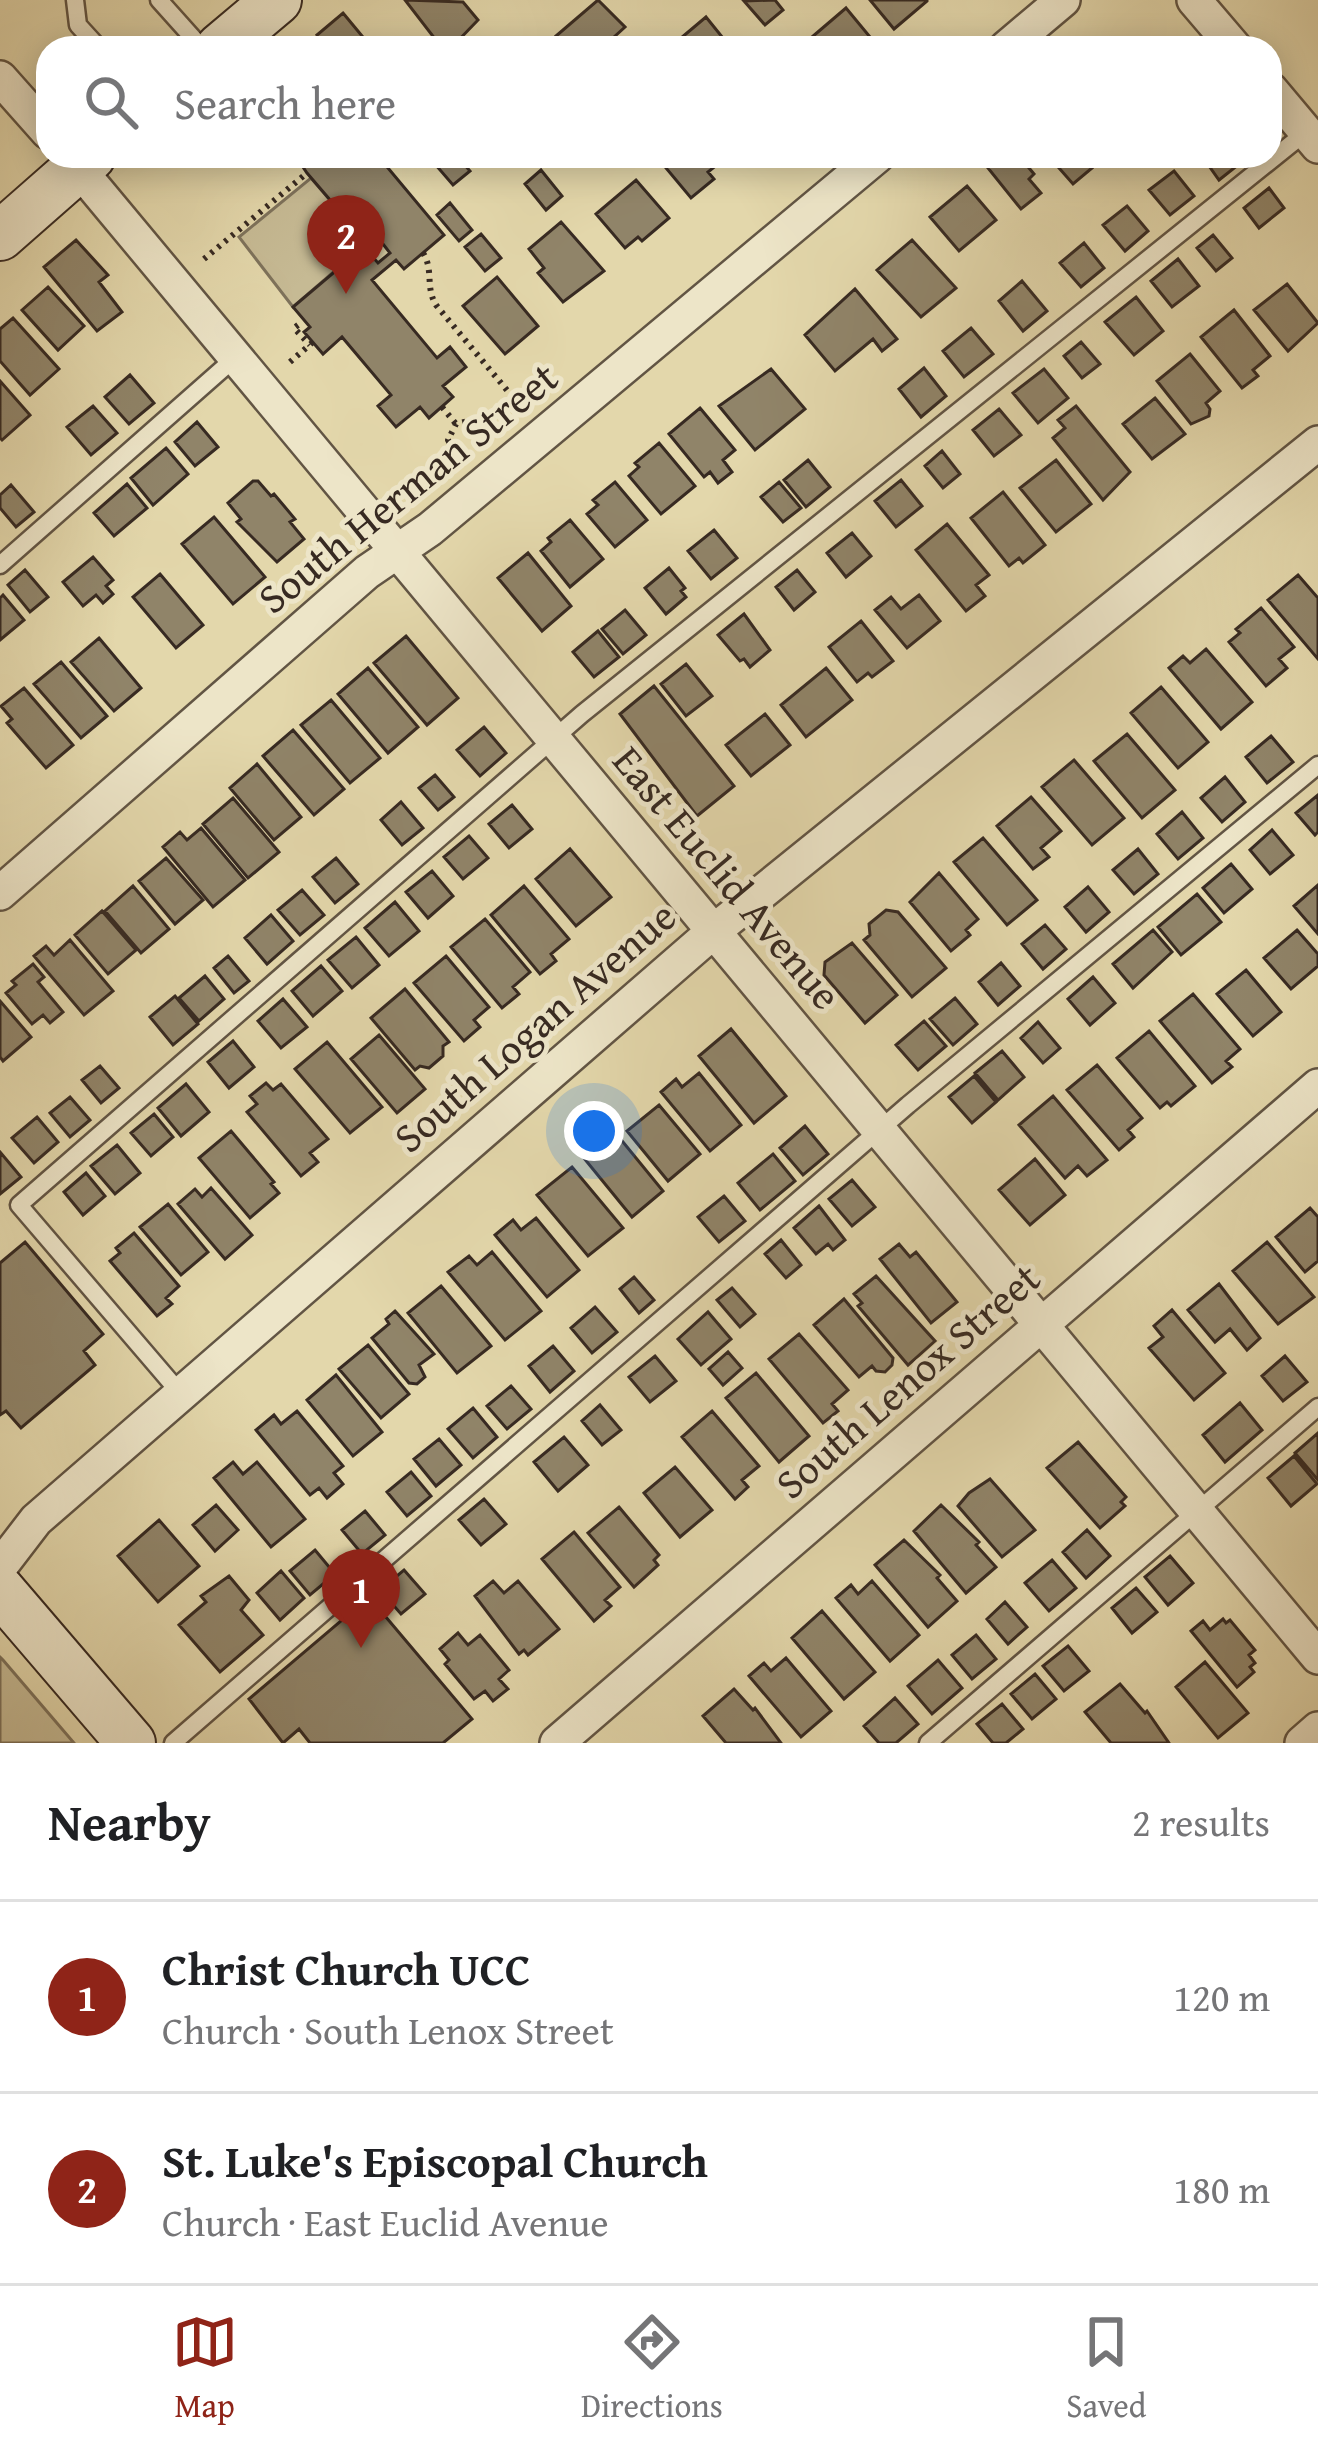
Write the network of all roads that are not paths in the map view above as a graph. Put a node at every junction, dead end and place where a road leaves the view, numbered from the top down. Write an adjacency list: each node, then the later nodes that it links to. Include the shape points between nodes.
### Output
1 (75, 0): 6 (lane)
2 (277, 0): 8 (main road)
3 (1063, 0): 9 (street)
4 (1194, 0): 10 (street)
5 (163, 1): 7 (lane)
6 (87, 36)
7 (192, 36)
8 (234, 36)
9 (1020, 36)
10 (1225, 36)
11 (0, 78): 13 (street, East Euclid Avenue)
12 (1282, 103): 14 (street)
13 (36, 116)
14 (1312, 139): 15 (lane)
15 (1282, 163)
16 (58, 168): 20 (main road)
17 (83, 168): 21 (street, East Euclid Avenue)
18 (863, 168): 23 (street, South Herman Street)
19 (1275, 168): 25 (lane)
20 (0, 236)
21 (236, 357): 23 (street, East Euclid Avenue); 24 (lane)
22 (1318, 443): 28 (street, South Logan Avenue)
23 (398, 551): 25 (street, East Euclid Avenue); 27 (street, South Herman Street)
24 (0, 565)
25 (553, 738): 28 (street, East Euclid Avenue); 32 (lane, via 19,1204)
26 (1318, 765): 30 (lane)
27 (0, 893)
28 (713, 931): 30 (street, East Euclid Avenue); 32 (street, South Logan Avenue)
29 (1318, 1086): 31 (street, South Lenox Street)
30 (880, 1130): 31 (street, East Euclid Avenue); 40 (lane)
31 (1040, 1324): 34 (street, East Euclid Avenue); 41 (street, South Lenox Street)
32 (180, 1393): 35 (street, South Logan Avenue, via 30,1526)
33 (1318, 1407): 34 (lane)
34 (1196, 1510): 37 (street, East Euclid Avenue); 42 (lane)
35 (0, 1567)
36 (0, 1590): 39 (main road)
37 (1318, 1657)
38 (1318, 1729): 43 (street)
39 (131, 1743)
40 (173, 1743)
41 (557, 1743)
42 (928, 1743)
43 (1302, 1743)

